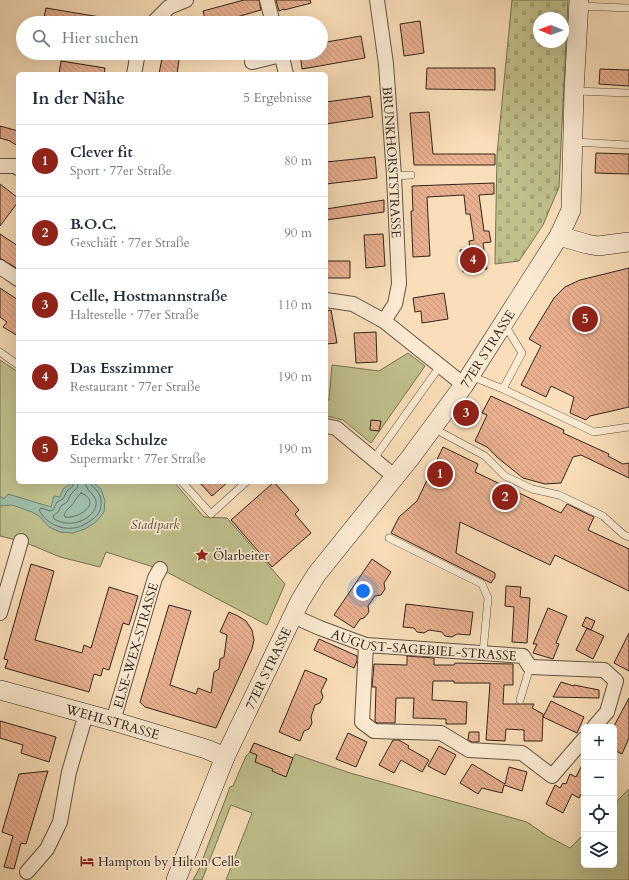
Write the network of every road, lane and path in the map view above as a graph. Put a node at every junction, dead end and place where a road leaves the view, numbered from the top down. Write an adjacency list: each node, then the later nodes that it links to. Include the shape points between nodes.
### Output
1 (186, 0): 6 (street, via 169,7)
2 (267, 0): 7 (street)
3 (377, 0): 20 (street, BRUNKHORSTSTRASSE, via 386,64)
4 (579, 3): 5 (lane); 14 (street, 77ER STRASSE)
5 (629, 8)
6 (160, 16)
7 (271, 16)
8 (137, 60): 12 (street)
9 (259, 60): 11 (street)
10 (282, 60): 13 (street)
11 (252, 62)
12 (134, 72)
13 (286, 72)
14 (574, 91): 15 (lane); 16 (street, 77ER STRASSE)
15 (629, 93)
16 (574, 142): 17 (lane); 22 (street, 77ER STRASSE, via 571,210)
17 (629, 145)
18 (0, 166): 19 (street)
19 (16, 167)
20 (394, 176): 21 (lane); 27 (street, BRUNKHORSTSTRASSE, via 399,284 395,304)
21 (411, 176)
22 (560, 236): 23 (street, via 598,246); 28 (street, 77ER STRASSE)
23 (629, 242)
24 (0, 266): 25 (street)
25 (16, 278)
26 (328, 300): 27 (street, via 353,304)
27 (384, 321): 31 (street)
28 (504, 324): 32 (street, 77ER STRASSE); 33 (lane, via 522,353)
29 (0, 352): 30 (lane)
30 (16, 364)
31 (440, 366): 32 (street); 37 (lane)
32 (467, 380): 33 (lane); 36 (street, 77ER STRASSE)
33 (503, 389): 35 (lane, via 594,432)
34 (328, 426): 37 (street, via 336,428)
35 (629, 427)
36 (433, 428): 38 (street, 77ER STRASSE); 41 (lane, via 485,456 505,476 532,489 559,495 602,516)
37 (374, 460): 38 (street)
38 (395, 477): 46 (street, 77ER STRASSE, via 316,576)
39 (184, 484): 40 (lane, via 211,514)
40 (244, 484)
41 (629, 537)
42 (389, 538): 48 (lane, via 482,584 488,598)
43 (20, 541): 45 (street)
44 (160, 569): 53 (street, ELSE-WEX-STRASSE, via 155,578)
45 (0, 613)
46 (293, 616): 47 (street, AUGUST-SAGEBIEL-STRASSE); 56 (street, 77ER STRASSE)
47 (366, 645): 48 (street, AUGUST-SAGEBIEL-STRASSE); 55 (street, via 362,722 374,731 441,733 469,750 522,753 552,776)
48 (483, 653): 49 (street, AUGUST-SAGEBIEL-STRASSE, via 523,656)
49 (530, 668): 51 (lane); 54 (street, AUGUST-SAGEBIEL-STRASSE, via 604,670 616,681 607,712)
50 (0, 690): 52 (street, WEHLSTRASSE)
51 (520, 700)
52 (86, 714): 53 (street, WEHLSTRASSE); 57 (street, via 69,772 60,822 47,849)
53 (113, 721): 56 (street, WEHLSTRASSE)
54 (597, 724)
55 (581, 742)
56 (225, 757): 58 (street, 77ER STRASSE)
57 (27, 872)
58 (176, 880)

